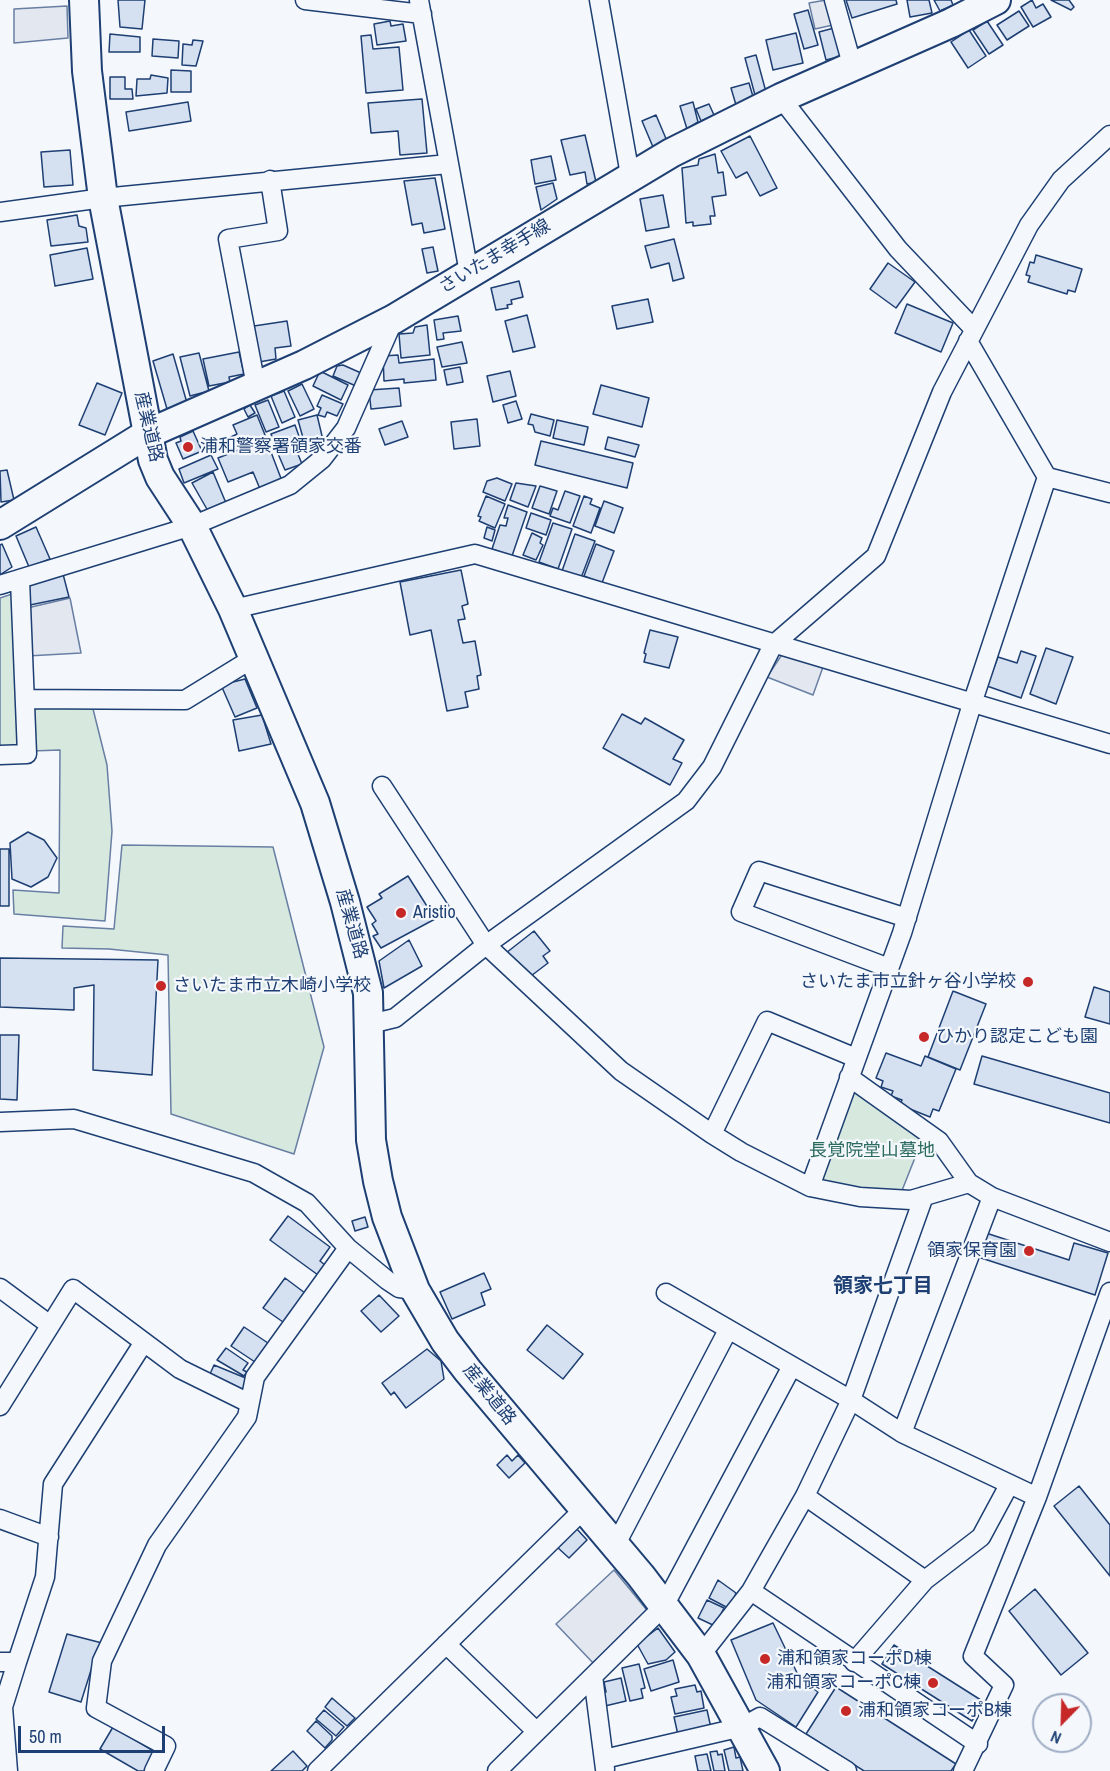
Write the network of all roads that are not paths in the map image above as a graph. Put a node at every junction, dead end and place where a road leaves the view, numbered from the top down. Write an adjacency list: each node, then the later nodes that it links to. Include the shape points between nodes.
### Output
1 (84, 0): 13 (main road, 産業道路, via 87,71)
2 (305, 0): 6 (street)
3 (599, 0): 11 (street)
4 (834, 0): 7 (street)
5 (996, 0): 7 (main road, さいたま幸手線)
6 (420, 7): 10 (street)
7 (853, 68): 8 (main road, さいたま幸手線)
8 (782, 98): 11 (main road, さいたま幸手線); 17 (street, via 898,249)
9 (1110, 135): 17 (street, via 1061,180 1029,225)
10 (448, 164): 12 (street); 15 (street)
11 (630, 176): 15 (main road, さいたま幸手線)
12 (270, 180): 13 (street); 18 (street, via 279,231 228,239)
13 (103, 198): 14 (street); 19 (main road, 産業道路)
14 (0, 212)
15 (469, 273): 16 (main road, さいたま幸手線)
16 (394, 319): 18 (main road, さいたま幸手線); 23 (street, via 346,428 322,459 290,485)
17 (971, 335): 20 (street); 27 (street, via 942,392 876,556)
18 (256, 386): 19 (main road, さいたま幸手線)
19 (147, 434): 22 (main road, さいたま幸手線); 23 (main road, 産業道路, via 160,477)
20 (1047, 477): 21 (street); 30 (street)
21 (1110, 493)
22 (0, 525)
23 (192, 526): 24 (street); 26 (main road, 産業道路)
24 (20, 580): 25 (street); 29 (street)
25 (0, 585)
26 (234, 609): 27 (street, via 475,554); 28 (main road, 産業道路)
27 (773, 645): 30 (street); 35 (street, via 712,767 686,801)
28 (255, 657): 29 (street, via 185,700); 37 (main road, 産業道路, via 315,803 363,968)
29 (26, 699): 32 (street, via 27,754)
30 (972, 704): 31 (street); 34 (street)
31 (1110, 744)
32 (0, 755)
33 (382, 786): 35 (street)
34 (907, 918): 36 (street); 36 (street, via 759,871 741,912)
35 (486, 945): 37 (street, via 395,1018); 41 (street, via 621,1071)
36 (890, 968): 38 (street)
37 (370, 1024): 49 (main road, 産業道路, via 375,1161 387,1217)
38 (856, 1058): 39 (street); 41 (street, via 767,1021)
39 (849, 1077): 42 (street, via 939,1141); 43 (street)
40 (0, 1122): 47 (street, via 74,1119 254,1173 308,1203)
41 (712, 1134): 43 (street)
42 (969, 1183): 44 (street); 45 (street)
43 (810, 1187): 44 (street, via 860,1197 911,1200)
44 (924, 1196): 56 (street)
45 (992, 1197): 46 (street); 59 (street)
46 (1110, 1242)
47 (348, 1248): 49 (street, via 399,1288); 57 (street, via 255,1377)
48 (0, 1288): 52 (street)
49 (416, 1290): 63 (main road, 産業道路, via 445,1341)
50 (1110, 1292): 62 (street)
51 (666, 1293): 53 (street)
52 (50, 1325): 54 (street, via 73,1289); 58 (street)
53 (728, 1330): 55 (street); 66 (street)
54 (144, 1342): 57 (street, via 180,1369); 65 (street, via 54,1484)
55 (792, 1366): 56 (street); 69 (street)
56 (851, 1401): 59 (street); 61 (street)
57 (249, 1403): 80 (street, via 247,1417 157,1545 102,1661 96,1708 166,1746)
58 (0, 1406)
59 (902, 1433): 60 (street)
60 (1010, 1485): 62 (street); 67 (street, via 981,1537)
61 (805, 1496): 67 (street); 68 (street)
62 (1037, 1497): 77 (street, via 973,1656 1004,1685)
63 (584, 1509): 66 (main road, 産業道路); 70 (street)
64 (0, 1519): 65 (street)
65 (49, 1537): 72 (street, via 45,1577)
66 (615, 1546): 69 (main road, 産業道路)
67 (925, 1580): 73 (street)
68 (750, 1591): 71 (street); 73 (street)
69 (664, 1606): 71 (main road, 産業道路); 74 (street)
70 (446, 1644): 76 (street); 81 (street)
71 (701, 1655): 75 (main road, 産業道路)
72 (8, 1662): 79 (street, via 3,1707)
73 (854, 1662): 77 (street)
74 (593, 1676): 76 (street); 78 (street)
75 (742, 1728): 78 (street); 83 (main road, 産業道路); 84 (street, via 760,1717)
76 (536, 1731): 82 (street)
77 (978, 1744): 85 (street)
78 (605, 1765)
79 (8, 1771)
80 (154, 1771)
81 (317, 1771)
82 (497, 1771)
83 (765, 1771)
84 (847, 1771)
85 (963, 1771)

